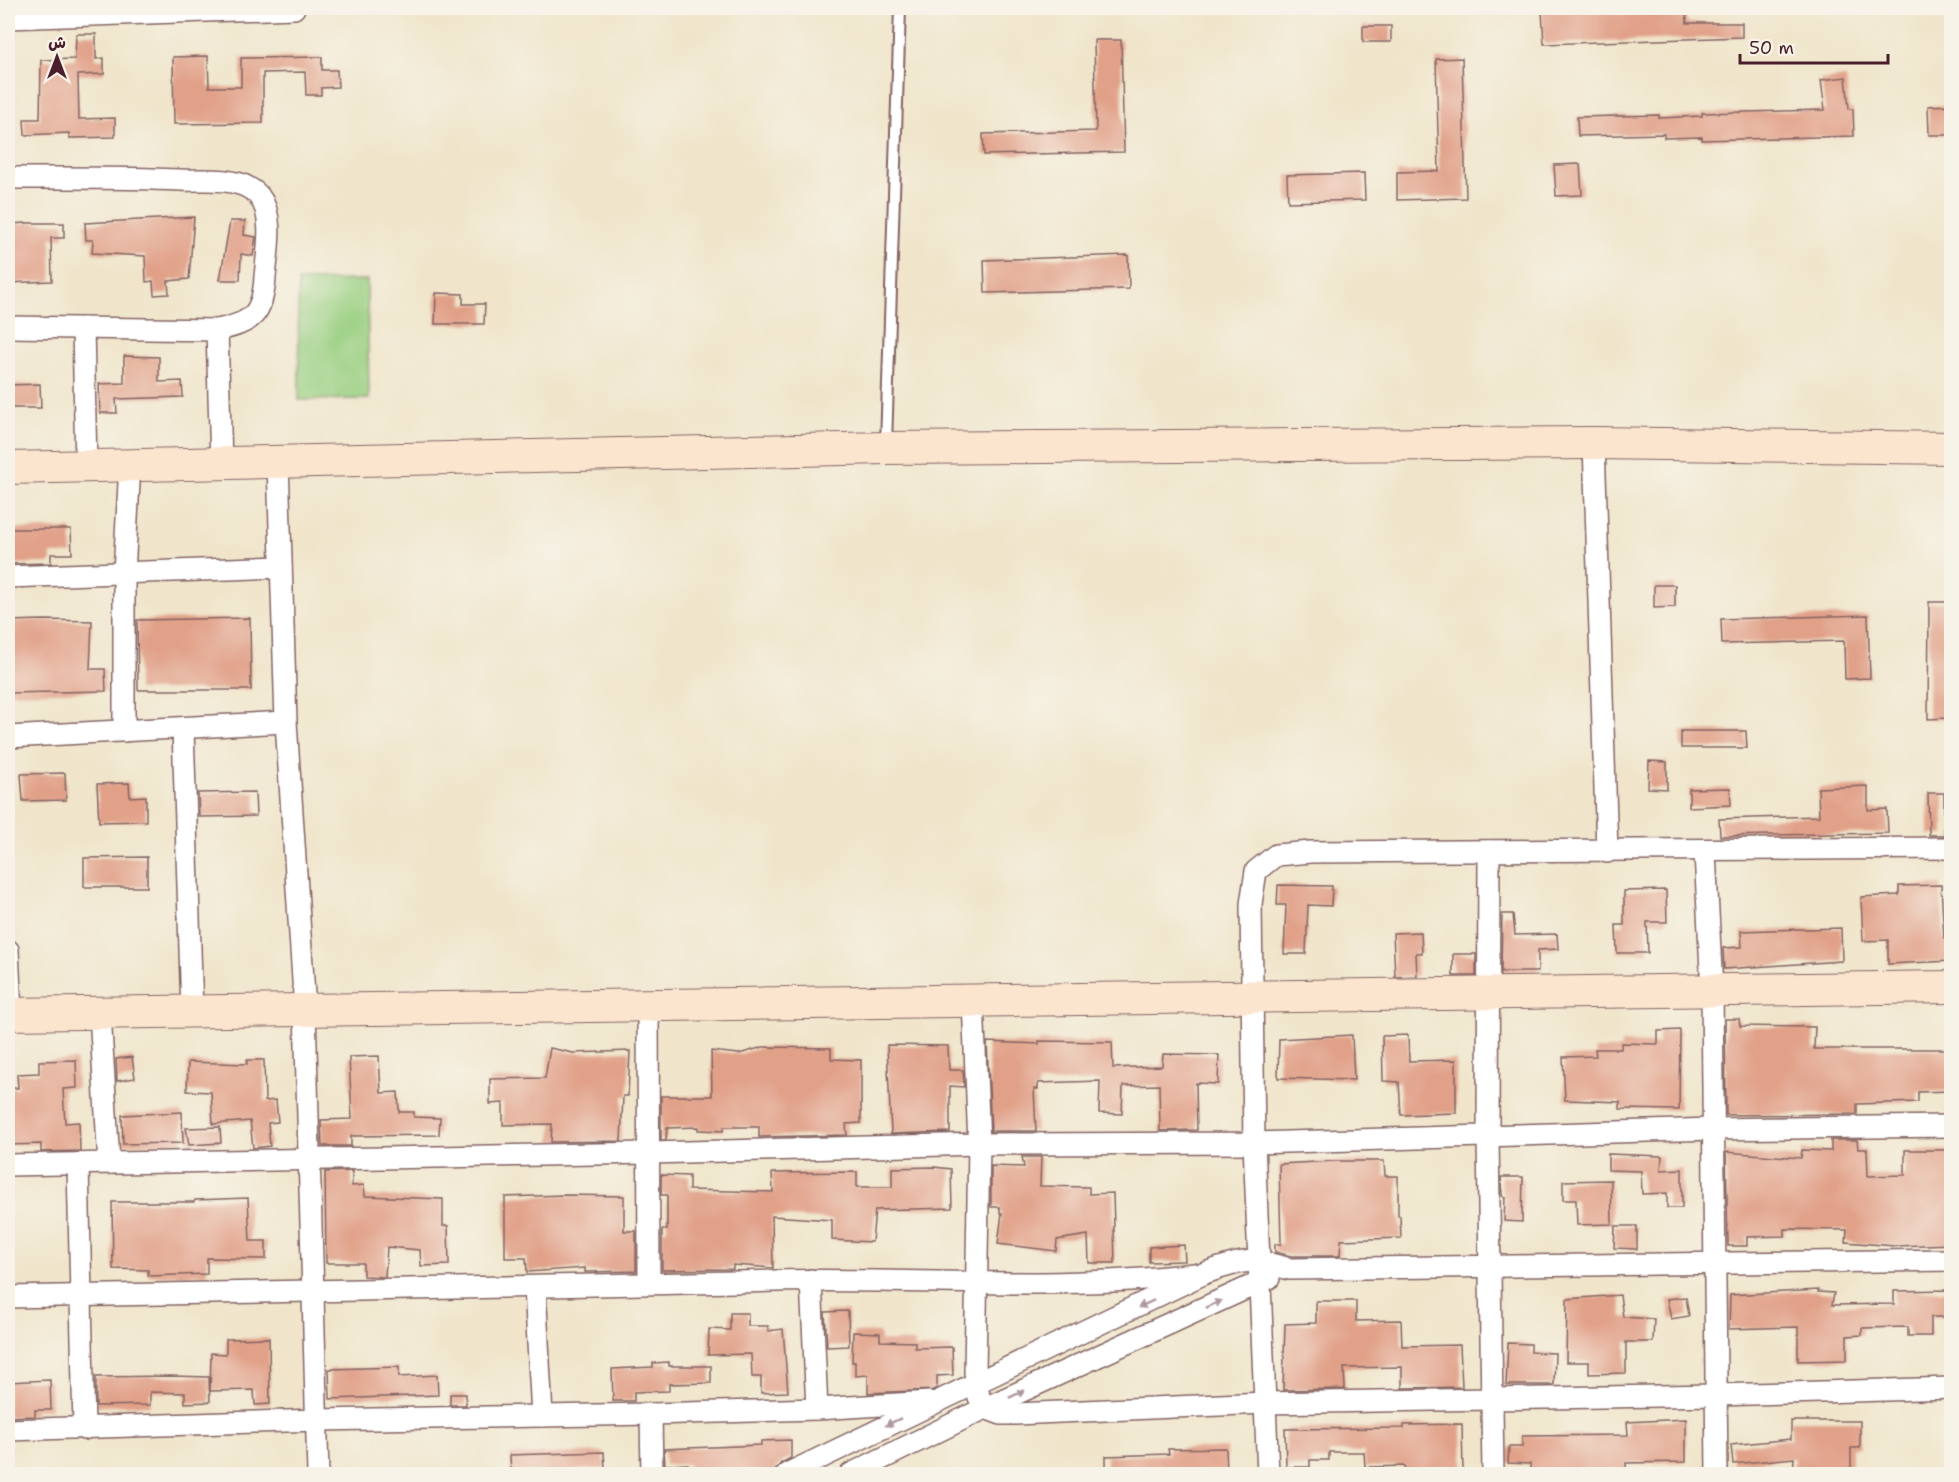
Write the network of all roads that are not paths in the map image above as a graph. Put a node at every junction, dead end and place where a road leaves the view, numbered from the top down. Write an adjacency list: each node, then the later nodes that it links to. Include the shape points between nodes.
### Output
1 (900, 8): 9 (lane)
2 (294, 9): 3 (street)
3 (8, 18)
4 (8, 178): 7 (street, via 235,182 259,196 268,230 264,296 258,311 248,321)
5 (8, 327): 6 (street)
6 (83, 328): 7 (street); 14 (street)
7 (217, 330): 12 (street)
8 (1594, 443): 9 (street); 10 (street); 25 (street)
9 (886, 448): 11 (street)
10 (1952, 448)
11 (278, 462): 12 (street); 16 (street)
12 (221, 464): 13 (street)
13 (130, 465): 14 (street); 17 (street)
14 (86, 466): 15 (street)
15 (8, 468)
16 (281, 567): 17 (street); 19 (street)
17 (124, 573): 18 (street); 21 (street)
18 (8, 577)
19 (286, 723): 20 (street); 34 (street)
20 (183, 728): 21 (street); 35 (street)
21 (124, 731): 22 (street)
22 (8, 736)
23 (1952, 848): 26 (street)
24 (1489, 851): 25 (street); 30 (street); 31 (street, via 1276,855 1256,871 1251,904)
25 (1607, 852): 26 (street)
26 (1705, 852): 29 (street)
27 (8, 950): 37 (street)
28 (1952, 987): 29 (street)
29 (1712, 991): 30 (street); 39 (street)
30 (1490, 994): 31 (street); 40 (street)
31 (1251, 996): 32 (street); 41 (street)
32 (973, 1001): 33 (street); 42 (street)
33 (648, 1004): 34 (street); 43 (street)
34 (305, 1010): 35 (street); 44 (street)
35 (192, 1012): 36 (street)
36 (100, 1013): 37 (street); 45 (street)
37 (9, 1014)
38 (1952, 1126): 39 (street)
39 (1713, 1129): 40 (street); 50 (street)
40 (1488, 1137): 41 (street); 51 (street)
41 (1254, 1143): 42 (street); 48 (street)
42 (979, 1144): 43 (street); 55 (street)
43 (650, 1153): 44 (street); 56 (street)
44 (311, 1159): 45 (street); 59 (street)
45 (109, 1163): 47 (street)
46 (8, 1165): 47 (street)
47 (78, 1165): 60 (street)
48 (1258, 1260): 52 (street); 53 (street); 57 (street)
49 (1952, 1260): 50 (street)
50 (1714, 1263): 51 (street); 64 (street)
51 (1490, 1268): 52 (street); 65 (street)
52 (1289, 1269): 57 (street)
53 (1205, 1273): 55 (street, via 1111,1281); 62 (street, one-way to 62)
54 (811, 1280): 55 (street); 56 (street); 69 (street)
55 (976, 1282): 62 (street)
56 (649, 1283): 58 (street)
57 (1259, 1283): 67 (street); 68 (street, one-way to 57)
58 (535, 1287): 59 (street); 71 (street)
59 (313, 1289): 60 (street); 72 (street)
60 (79, 1296): 61 (street); 73 (street)
61 (8, 1297)
62 (976, 1384): 66 (street); 68 (street)
63 (1952, 1388): 64 (street)
64 (1718, 1395): 65 (street); 81 (street)
65 (1492, 1400): 67 (street); 80 (street)
66 (938, 1402): 69 (street); 77 (street, one-way to 77)
67 (1265, 1403): 68 (street, via 1015,1414); 79 (street)
68 (985, 1408): 78 (street)
69 (817, 1409): 70 (street)
70 (651, 1414): 71 (street); 76 (street)
71 (542, 1416): 72 (street)
72 (317, 1420): 73 (street); 75 (street)
73 (84, 1429): 74 (street)
74 (8, 1430)
75 (318, 1474)
76 (652, 1474)
77 (788, 1474)
78 (851, 1474)
79 (1268, 1474)
80 (1493, 1474)
81 (1718, 1474)

